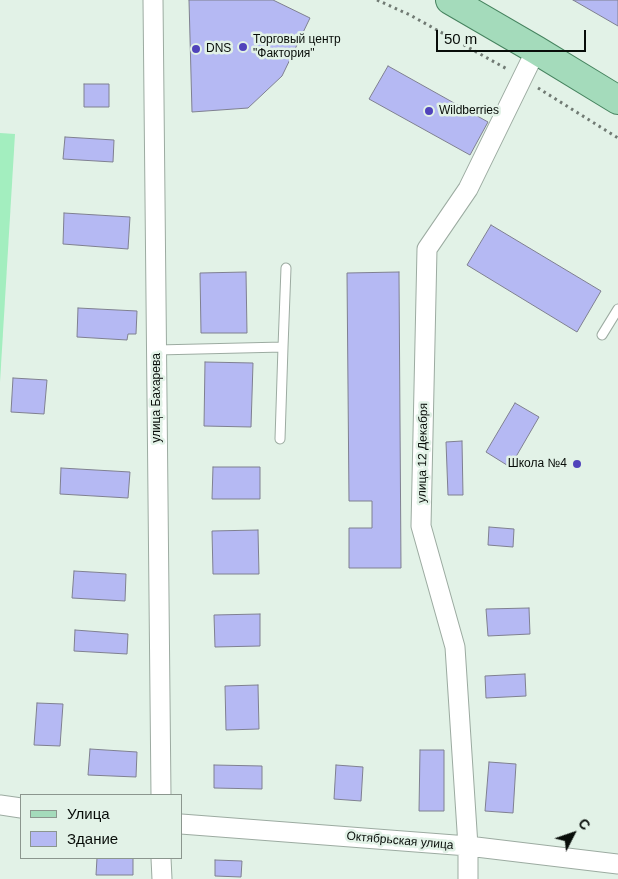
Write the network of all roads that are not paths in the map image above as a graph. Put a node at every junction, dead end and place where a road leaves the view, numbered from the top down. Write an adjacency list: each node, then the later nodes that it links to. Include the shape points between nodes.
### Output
1 (154, 0): 9 (street, улица Бахарева)
2 (450, 0): 3 (main road)
3 (536, 50): 4 (main road); 15 (street, улица 12 Декабря, via 468,189 426,249 421,526 455,647)
4 (618, 100)
5 (286, 268): 8 (lane)
6 (618, 309): 7 (lane)
7 (602, 335)
8 (283, 347): 9 (lane); 10 (lane)
9 (157, 350): 11 (street, улица Бахарева)
10 (280, 439)
11 (161, 794)
12 (0, 805): 13 (street)
13 (20, 808)
14 (182, 824): 15 (street, Октябрьская улица)
15 (468, 846): 17 (street, Октябрьская улица); 19 (street, улица 12 Декабря)
16 (161, 859): 18 (street)
17 (618, 864)
18 (162, 879)
19 (468, 879)

